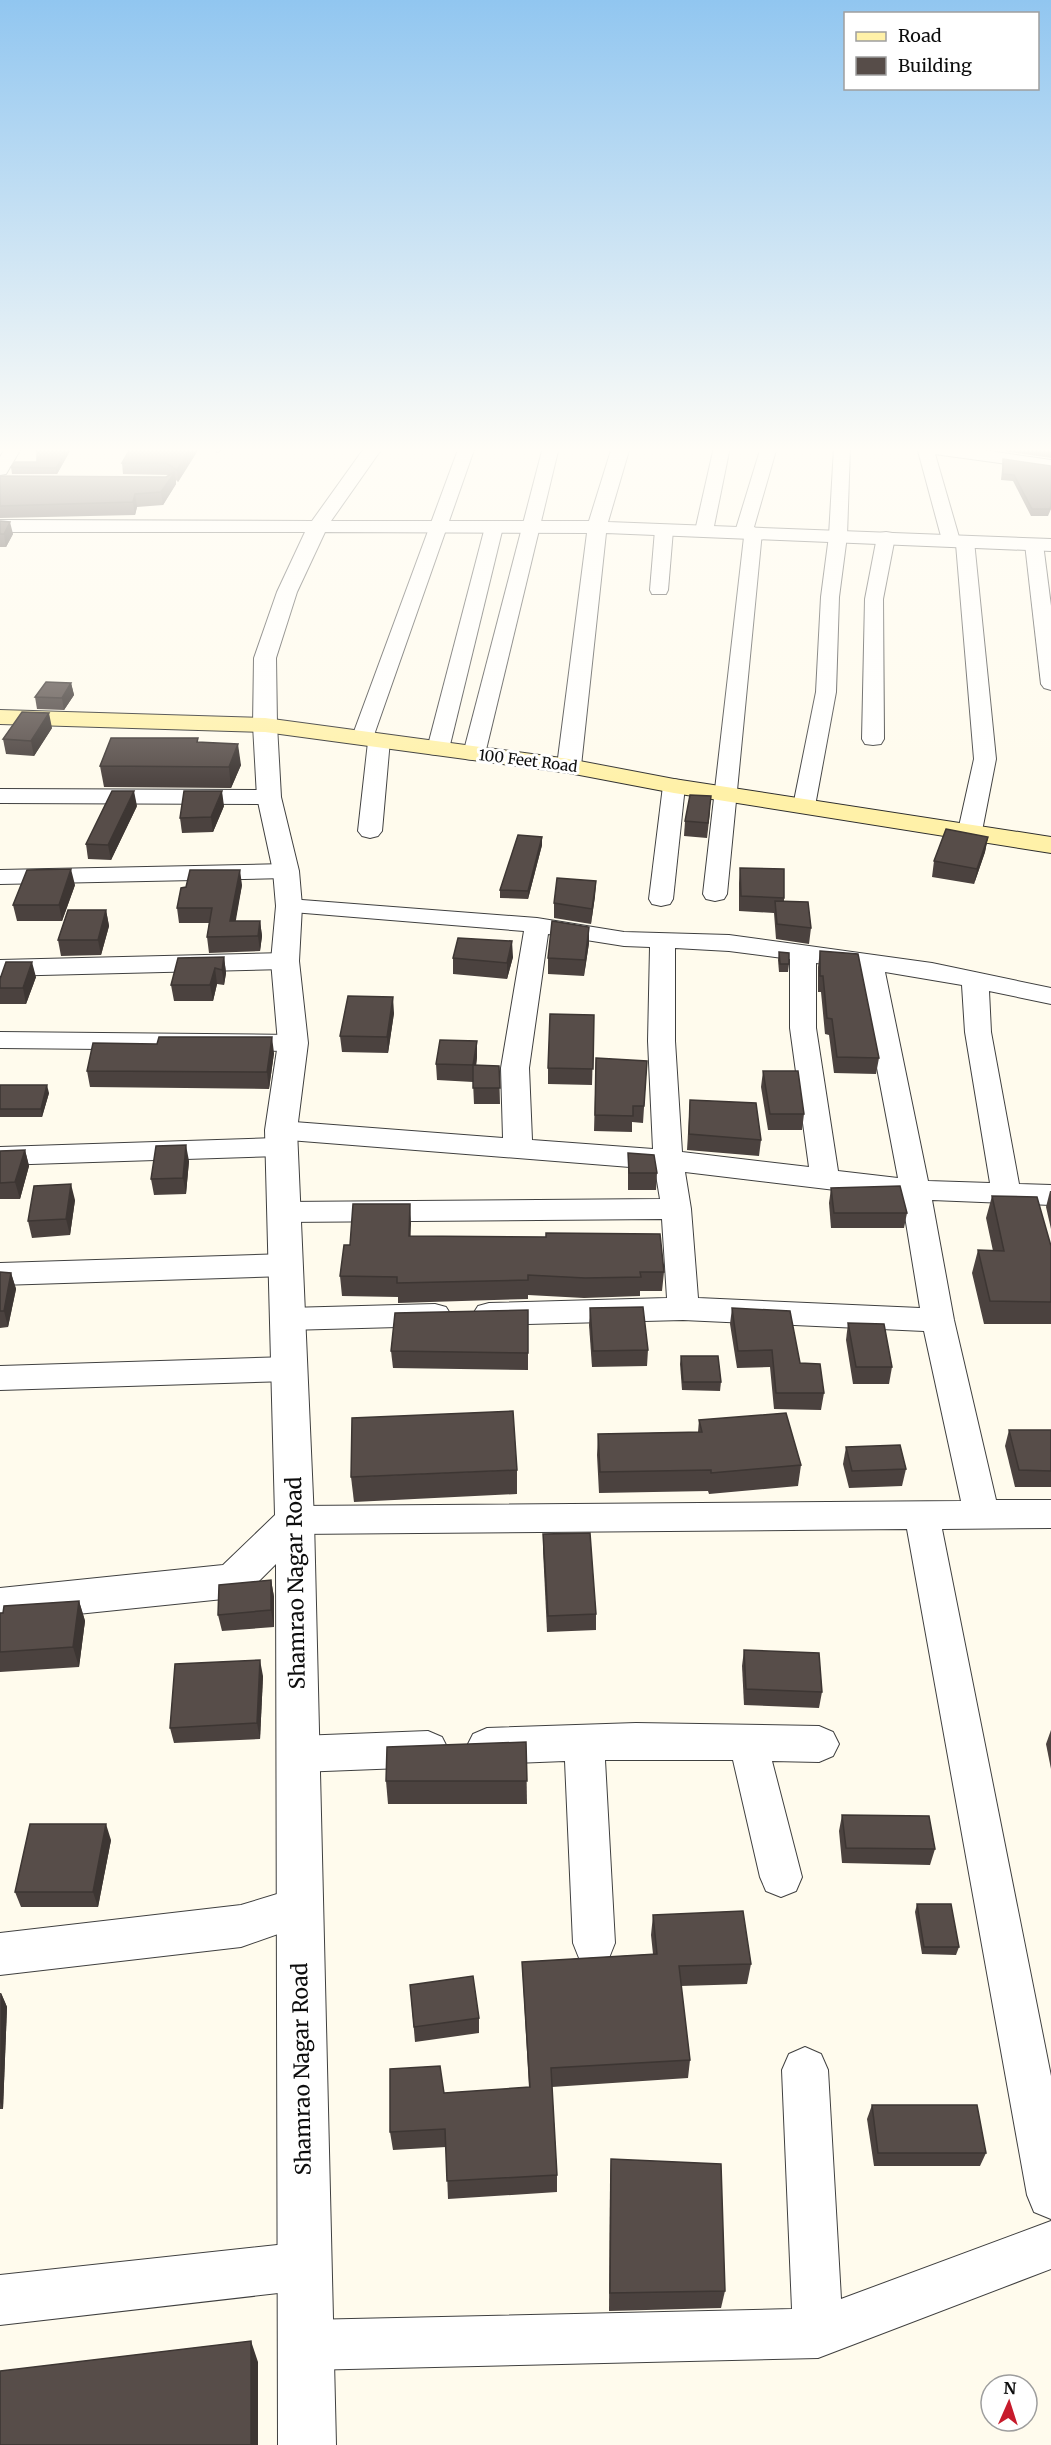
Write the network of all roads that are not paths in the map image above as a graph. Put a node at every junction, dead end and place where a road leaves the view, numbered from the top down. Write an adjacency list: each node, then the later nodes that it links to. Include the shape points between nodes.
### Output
1 (302, 561): 15 (street, Shamrao Nagar Road, via 265,658)
2 (426, 561): 16 (street)
3 (485, 561): 18 (street)
4 (523, 561): 19 (street)
5 (593, 561): 20 (street)
6 (661, 561): 12 (street)
7 (746, 561): 22 (street)
8 (835, 561): 25 (street, via 826,692)
9 (881, 561): 17 (street, via 874,599)
10 (960, 561): 27 (street, via 985,759)
11 (1044, 561): 13 (street)
12 (659, 590)
13 (1051, 684)
14 (0, 717): 15 (main road, 100 Feet Road)
15 (265, 725): 16 (main road, 100 Feet Road); 24 (street, Shamrao Nagar Road)
16 (371, 738): 18 (main road, 100 Feet Road); 26 (street)
17 (873, 740)
18 (438, 749): 19 (main road, 100 Feet Road)
19 (474, 754): 20 (main road, 100 Feet Road)
20 (569, 766): 21 (main road, 100 Feet Road)
21 (674, 786): 22 (main road, 100 Feet Road); 32 (street)
22 (724, 793): 25 (main road, 100 Feet Road); 31 (street)
23 (0, 796): 24 (street)
24 (269, 797): 30 (street, Shamrao Nagar Road)
25 (804, 806): 27 (main road, 100 Feet Road)
26 (370, 831)
27 (970, 831): 28 (main road, 100 Feet Road)
28 (1051, 845)
29 (0, 877): 30 (street)
30 (288, 888): 33 (street); 36 (street, Shamrao Nagar Road)
31 (714, 894)
32 (661, 899)
33 (537, 925): 34 (street, via 624,939); 44 (street, via 515,1068)
34 (663, 940): 35 (street, via 729,943); 46 (street, via 659,1022)
35 (803, 954): 37 (street); 47 (street, via 803,1028)
36 (285, 961): 38 (street); 42 (street, Shamrao Nagar Road)
37 (870, 963): 39 (street); 48 (street)
38 (0, 968)
39 (975, 980): 40 (street); 49 (street, via 978,1032)
40 (1051, 996)
41 (0, 1040): 42 (street)
42 (293, 1043): 43 (street, Shamrao Nagar Road)
43 (281, 1139): 44 (street); 45 (street); 52 (street, Shamrao Nagar Road)
44 (518, 1149): 46 (street)
45 (0, 1156)
46 (667, 1160): 47 (street); 51 (street)
47 (825, 1179): 48 (street)
48 (915, 1190): 49 (street); 57 (street)
49 (1006, 1193): 50 (street)
50 (1051, 1195)
51 (676, 1209): 52 (street); 55 (street)
52 (284, 1212): 53 (street, Shamrao Nagar Road)
53 (286, 1265): 54 (street); 56 (street, Shamrao Nagar Road)
54 (0, 1274)
55 (683, 1309): 56 (street); 57 (street)
56 (288, 1319): 58 (street, Shamrao Nagar Road)
57 (938, 1320): 62 (street)
58 (290, 1369): 59 (street); 63 (street, Shamrao Nagar Road)
59 (0, 1378)
60 (1051, 1514): 62 (street)
61 (922, 1515): 62 (street); 63 (street); 74 (street)
62 (982, 1515)
63 (295, 1520): 64 (street, via 233,1581); 68 (street, Shamrao Nagar Road)
64 (0, 1605)
65 (748, 1742): 66 (street); 67 (street); 69 (street)
66 (584, 1743): 68 (street); 71 (street)
67 (819, 1744)
68 (299, 1754): 70 (street, Shamrao Nagar Road)
69 (781, 1877)
70 (300, 1907): 72 (street, via 241,1926); 76 (street, Shamrao Nagar Road)
71 (594, 1943)
72 (0, 1954)
73 (805, 2070): 78 (street)
74 (1051, 2195)
75 (1051, 2246): 78 (street)
76 (305, 2266): 77 (street); 79 (street, Shamrao Nagar Road)
77 (0, 2300)
78 (818, 2333): 79 (street)
79 (306, 2345): 80 (street, Shamrao Nagar Road)
80 (307, 2445)

